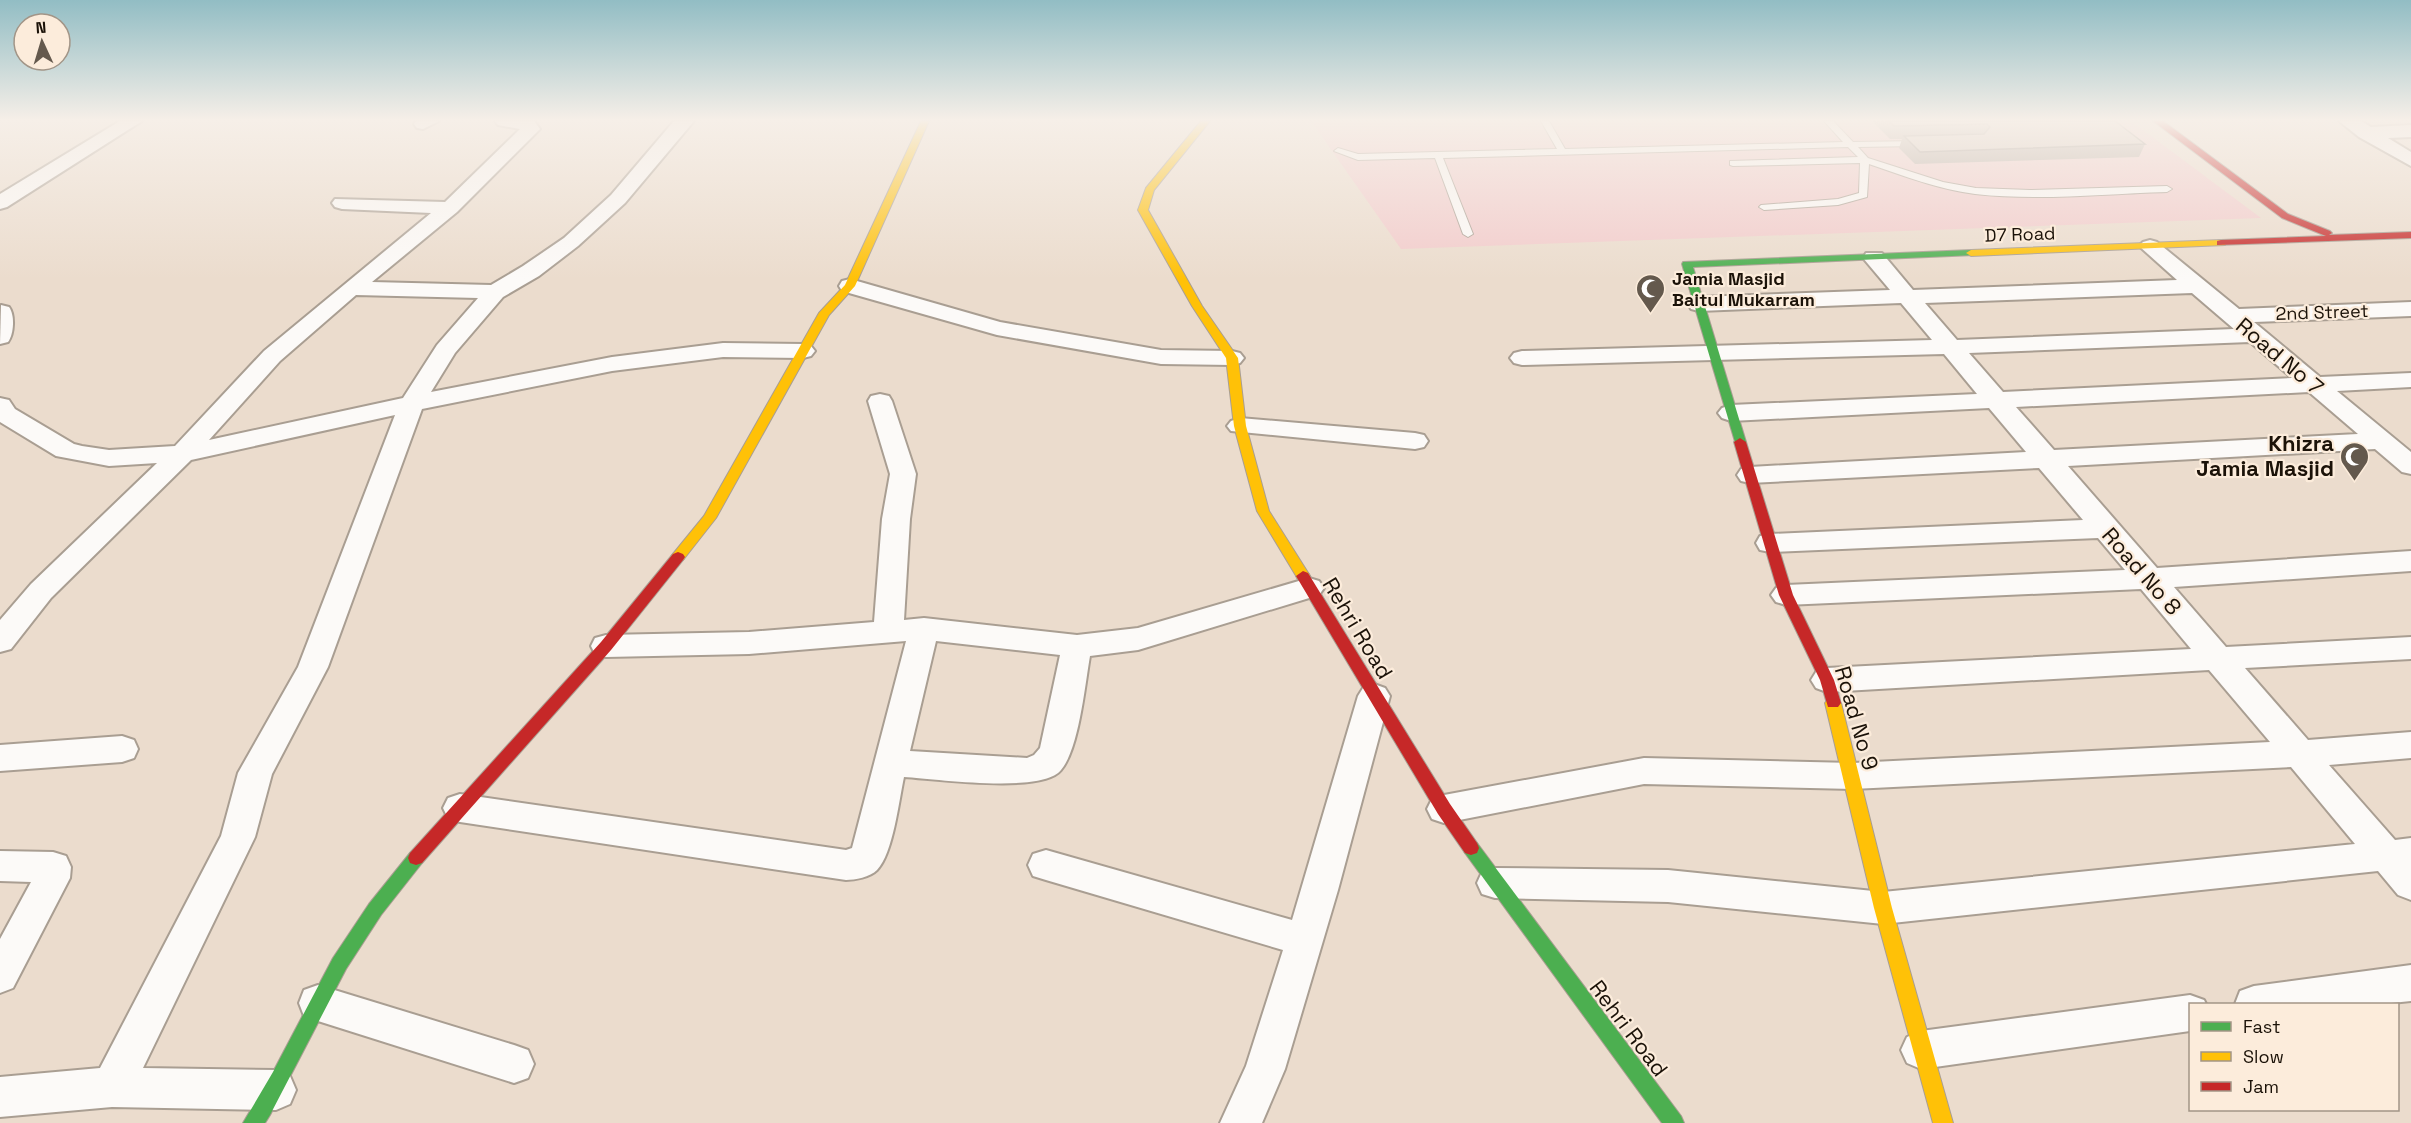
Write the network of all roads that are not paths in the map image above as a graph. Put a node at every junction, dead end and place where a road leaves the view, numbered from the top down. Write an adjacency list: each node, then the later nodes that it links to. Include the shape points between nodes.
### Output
1 (48, 173): 11 (street)
2 (485, 173): 14 (street)
3 (639, 173): 24 (street, via 618,199 571,242)
4 (901, 173): 21 (street)
5 (1163, 173): 35 (street, Rehri Road, via 1149,190 1143,210 1197,306)
6 (1445, 173): 15 (lane)
7 (1865, 173): 13 (lane, via 1864,195 1856,199)
8 (1906, 173): 10 (lane, via 1976,191 2030,194)
9 (2228, 173): 17 (street, D7 Road, via 2285,216 2322,232)
10 (2167, 189)
11 (0, 203)
12 (342, 203): 14 (street)
13 (1764, 207)
14 (450, 208): 23 (street)
15 (1468, 234)
16 (2411, 235): 17 (street, D7 Road)
17 (2354, 237): 18 (street, D7 Road)
18 (2150, 246): 19 (street, D7 Road); 22 (street, Road No 7)
19 (1874, 258): 20 (street, D7 Road); 25 (street, Road No 8)
20 (1687, 264): 26 (street, Road No 9)
21 (850, 286): 33 (street, via 824,313); 35 (street, via 997,328 1161,357)
22 (2197, 286): 25 (street); 29 (street, Road No 7)
23 (351, 288): 24 (street); 47 (street, via 272,356)
24 (495, 292): 41 (street, via 445,350)
25 (1908, 298): 26 (street); 32 (street, Road No 8)
26 (1699, 304): 34 (street, Road No 9)
27 (2411, 309): 29 (street, 2nd Street)
28 (1, 312): 31 (street)
29 (2233, 316): 30 (street, Road No 7)
30 (2255, 335): 32 (street); 38 (street, Road No 7)
31 (0, 337)
32 (1950, 347): 34 (street); 39 (street, Road No 8)
33 (802, 351): 41 (street, via 693,353 601,366); 60 (street, via 709,518)
34 (1714, 354): 36 (street); 43 (street, Road No 9)
35 (1232, 358): 44 (street, Rehri Road)
36 (1522, 358)
37 (2411, 380): 38 (street)
38 (2314, 384): 39 (street); 46 (street, Road No 7)
39 (1996, 400): 43 (street); 48 (street, Road No 8)
40 (880, 401): 58 (street, via 903,474)
41 (412, 404): 47 (street); 88 (street, via 312,668 255,773 238,837)
42 (0, 405): 47 (street, via 4,414 65,450 109,458)
43 (1731, 413): 50 (street, Road No 9)
44 (1240, 426): 45 (street); 55 (street, Rehri Road, via 1263,511)
45 (1415, 441)
46 (2382, 441): 48 (street); 49 (street, Road No 7)
47 (182, 454): 59 (street, via 41,591)
48 (2045, 459): 50 (street); 51 (street, Road No 8)
49 (2411, 465)
50 (1750, 475): 52 (street, Road No 9)
51 (2105, 528): 52 (street); 54 (street, Road No 8)
52 (1770, 543): 56 (street, Road No 9)
53 (2411, 561): 54 (street)
54 (2149, 579): 56 (street); 63 (street, Road No 8)
55 (1309, 588): 61 (street, via 1138,639); 65 (street, Rehri Road)
56 (1786, 595): 64 (street, Road No 9)
57 (924, 629): 58 (street); 61 (street); 70 (street)
58 (888, 632): 60 (street, via 749,643)
59 (0, 641)
60 (606, 646): 72 (street)
61 (1077, 646): 70 (street, via 1056,748 1047,765 1027,771)
62 (2411, 648): 63 (street)
63 (2218, 659): 64 (street); 68 (street, Road No 8)
64 (1827, 680): 71 (street, Road No 9)
65 (1374, 696): 73 (street, Rehri Road); 80 (street)
66 (2411, 745): 68 (street)
67 (122, 749): 69 (street)
68 (2300, 754): 71 (street); 74 (street, Road No 8)
69 (0, 758)
70 (892, 763): 72 (street, via 869,852 857,865)
71 (1852, 776): 73 (street, via 1644,771); 79 (street, Road No 9)
72 (460, 808): 83 (street, via 397,879 358,932)
73 (1443, 809): 77 (street, Rehri Road)
74 (2398, 854): 78 (street, Road No 8); 79 (street)
75 (0, 866): 81 (street, via 53,867 52,878)
76 (1046, 866): 80 (street)
77 (1495, 883): 79 (street, via 1668,886); 93 (street, Rehri Road)
78 (2411, 884)
79 (1883, 908): 86 (street, Road No 9)
80 (1304, 940): 92 (street, via 1265,1069)
81 (0, 976)
82 (2411, 983): 84 (street)
83 (318, 1003): 87 (street); 89 (street)
84 (2268, 1003)
85 (2189, 1013): 86 (street)
86 (1921, 1050): 94 (street, Road No 9)
87 (514, 1064)
88 (112, 1088): 89 (street); 90 (street)
89 (276, 1090): 91 (street)
90 (0, 1097)
91 (253, 1123)
92 (1241, 1123)
93 (1674, 1123)
94 (1943, 1123)

